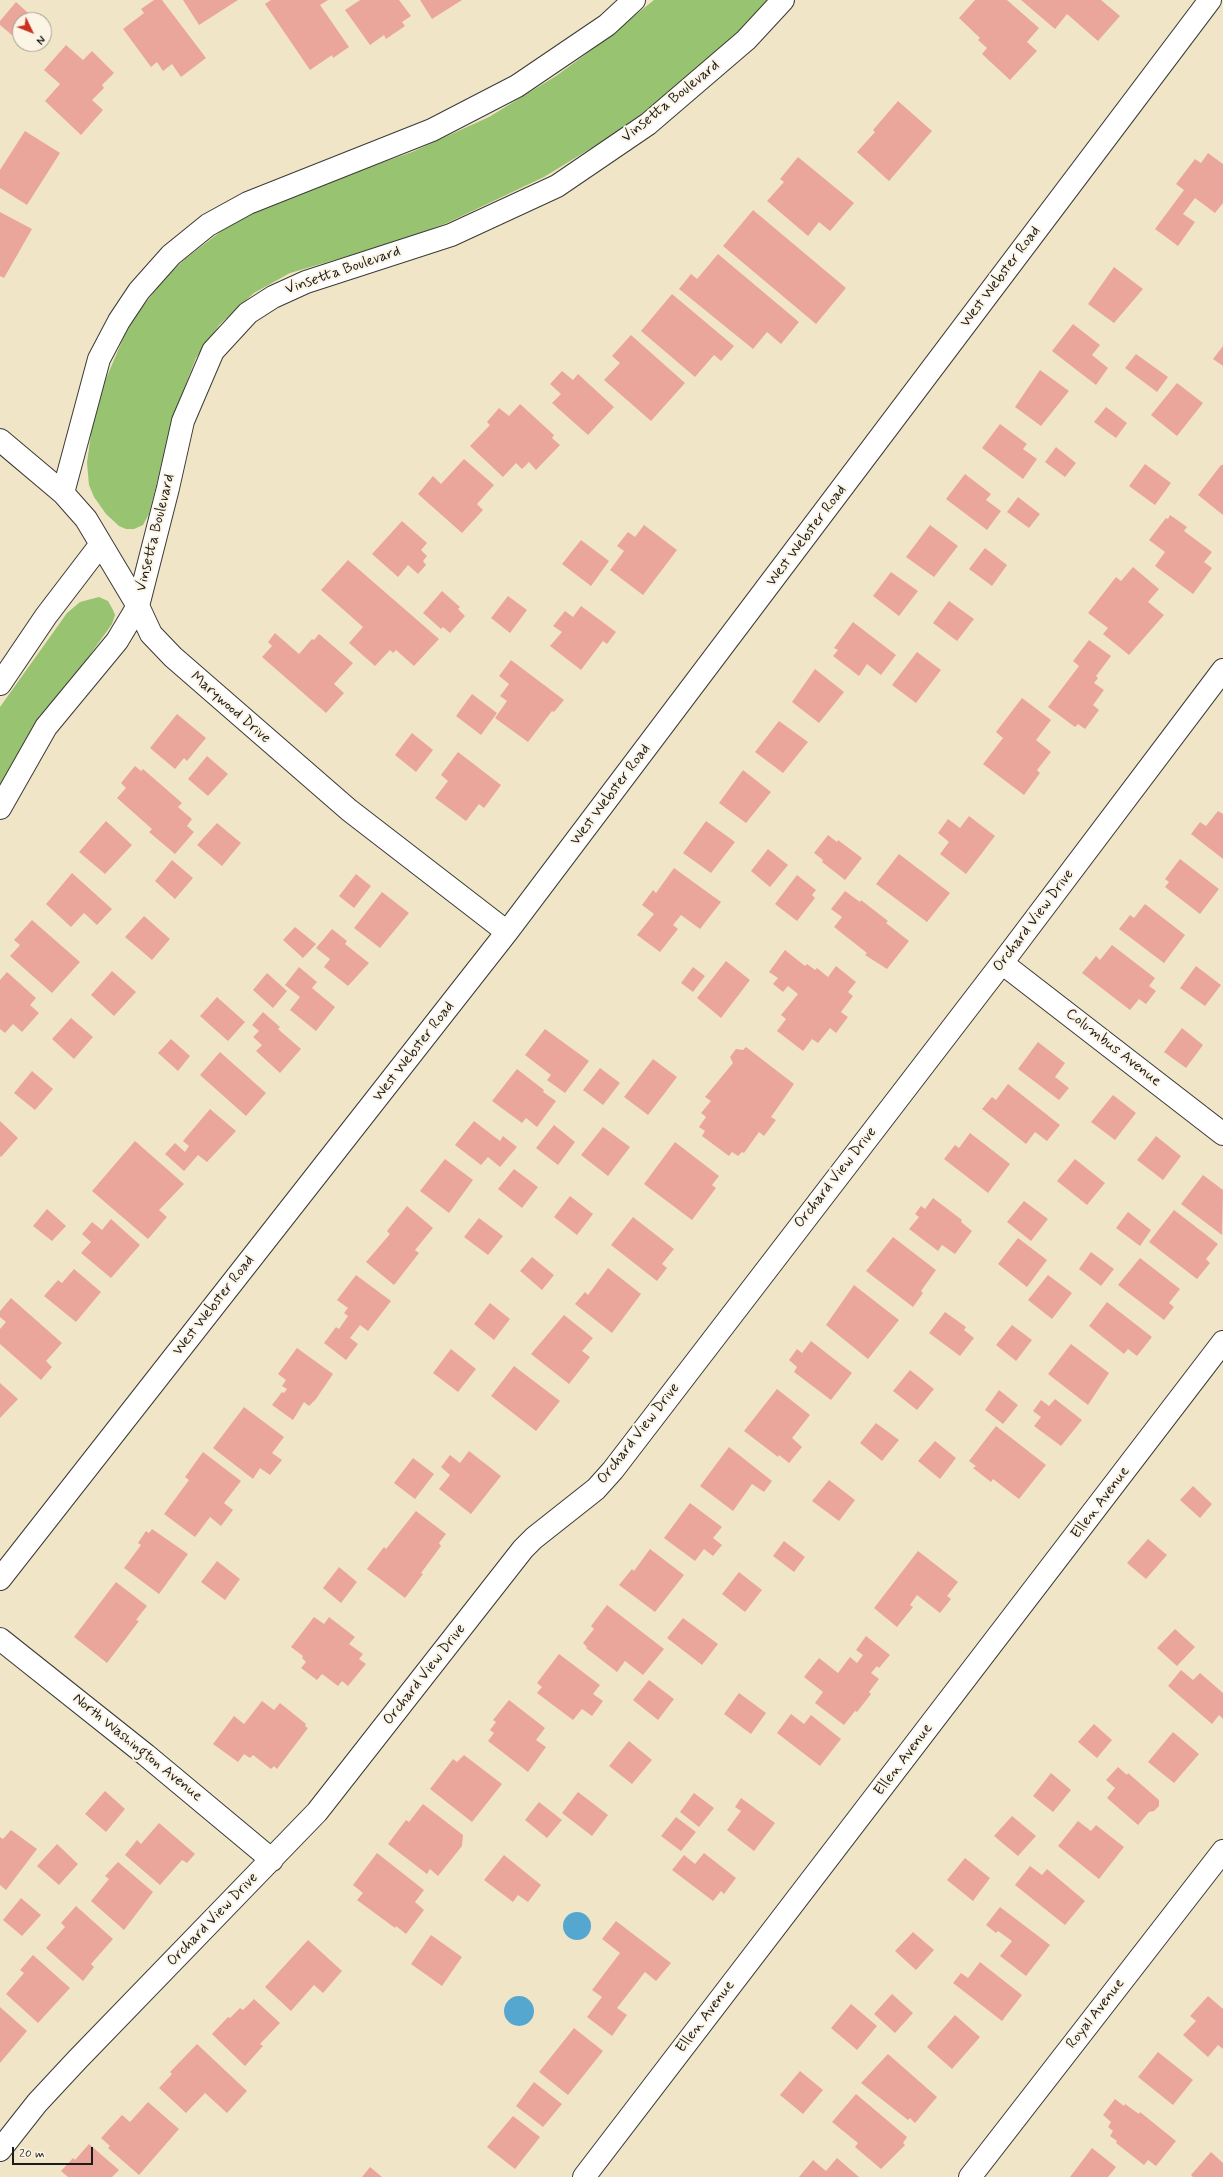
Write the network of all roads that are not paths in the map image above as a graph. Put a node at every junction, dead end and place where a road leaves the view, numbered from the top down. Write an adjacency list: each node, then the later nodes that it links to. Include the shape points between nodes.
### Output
1 (634, 0): 5 (street, via 607,25 517,86 432,130 248,202 208,225 171,254 139,291 118,321 99,359)
2 (783, 0): 7 (street, Vinsetta Boulevard, via 746,40 648,124 557,186 451,235 306,282 273,297 248,313 213,350 183,420)
3 (1210, 0): 11 (street, West Webster Road)
4 (0, 440): 5 (street, Marywood Drive)
5 (63, 493): 6 (street, Marywood Drive, via 86,519)
6 (101, 544): 7 (street, Marywood Drive); 9 (street, via 46,616)
7 (138, 606): 10 (street, Vinsetta Boulevard, via 117,641 46,727); 11 (street, Marywood Drive, via 151,634 183,666 349,810)
8 (1223, 670): 12 (street, Orchard View Drive)
9 (0, 684)
10 (0, 808)
11 (508, 932): 15 (street, West Webster Road)
12 (1002, 963): 13 (street, Columbus Avenue); 18 (street, Orchard View Drive, via 613,1470 596,1489 523,1549 345,1778)
13 (1223, 1134)
14 (1223, 1342): 20 (street, Ellen Avenue)
15 (0, 1579)
16 (0, 1639): 18 (street, North Washington Avenue, via 146,1755)
17 (1223, 1851): 21 (street, Royal Avenue)
18 (272, 1860): 19 (street, Orchard View Drive, via 76,2060 37,2103)
19 (0, 2150)
20 (584, 2177)
21 (970, 2177)

